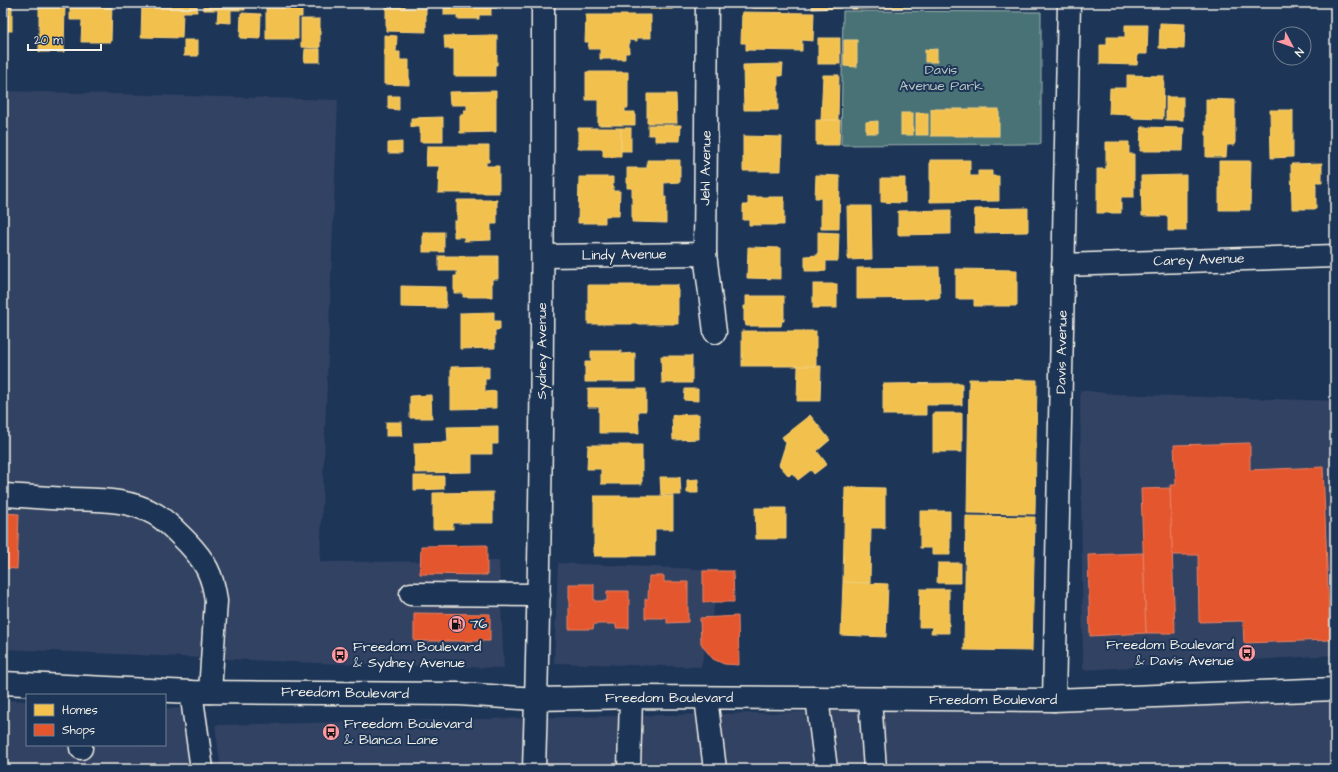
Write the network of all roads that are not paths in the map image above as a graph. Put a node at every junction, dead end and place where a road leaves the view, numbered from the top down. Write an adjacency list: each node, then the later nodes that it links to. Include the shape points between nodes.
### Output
1 (543, 3): 5 (street, Sydney Avenue)
2 (707, 3): 4 (street, Jehl Avenue)
3 (1069, 3): 7 (street, Davis Avenue)
4 (705, 254): 5 (street, Lindy Avenue); 8 (street, Jehl Avenue)
5 (543, 256): 11 (street, Sydney Avenue)
6 (1335, 256): 7 (street, Carey Avenue)
7 (1063, 265): 21 (street, Davis Avenue)
8 (715, 332)
9 (3, 495): 15 (street, via 119,501 156,514 172,527 194,550 209,572 214,586 216,601)
10 (411, 594): 11 (street)
11 (539, 595): 19 (street, Sydney Avenue)
12 (3, 683): 14 (street, Freedom Boulevard)
13 (1335, 689): 21 (street, Freedom Boulevard)
14 (80, 691): 15 (street, Freedom Boulevard)
15 (200, 692): 19 (street, Freedom Boulevard, via 459,694); 23 (street)
16 (631, 698): 17 (street, Freedom Boulevard); 19 (street, Freedom Boulevard); 25 (street)
17 (706, 698): 18 (street, Freedom Boulevard); 26 (street)
18 (817, 698): 20 (street, Freedom Boulevard); 22 (street)
19 (536, 699): 24 (street, Sydney Avenue)
20 (870, 699): 21 (street, Freedom Boulevard); 29 (street)
21 (1054, 700)
22 (823, 742): 27 (street, via 815,754); 28 (street)
23 (202, 769)
24 (534, 769)
25 (629, 769)
26 (715, 769)
27 (817, 769)
28 (826, 769)
29 (875, 769)

